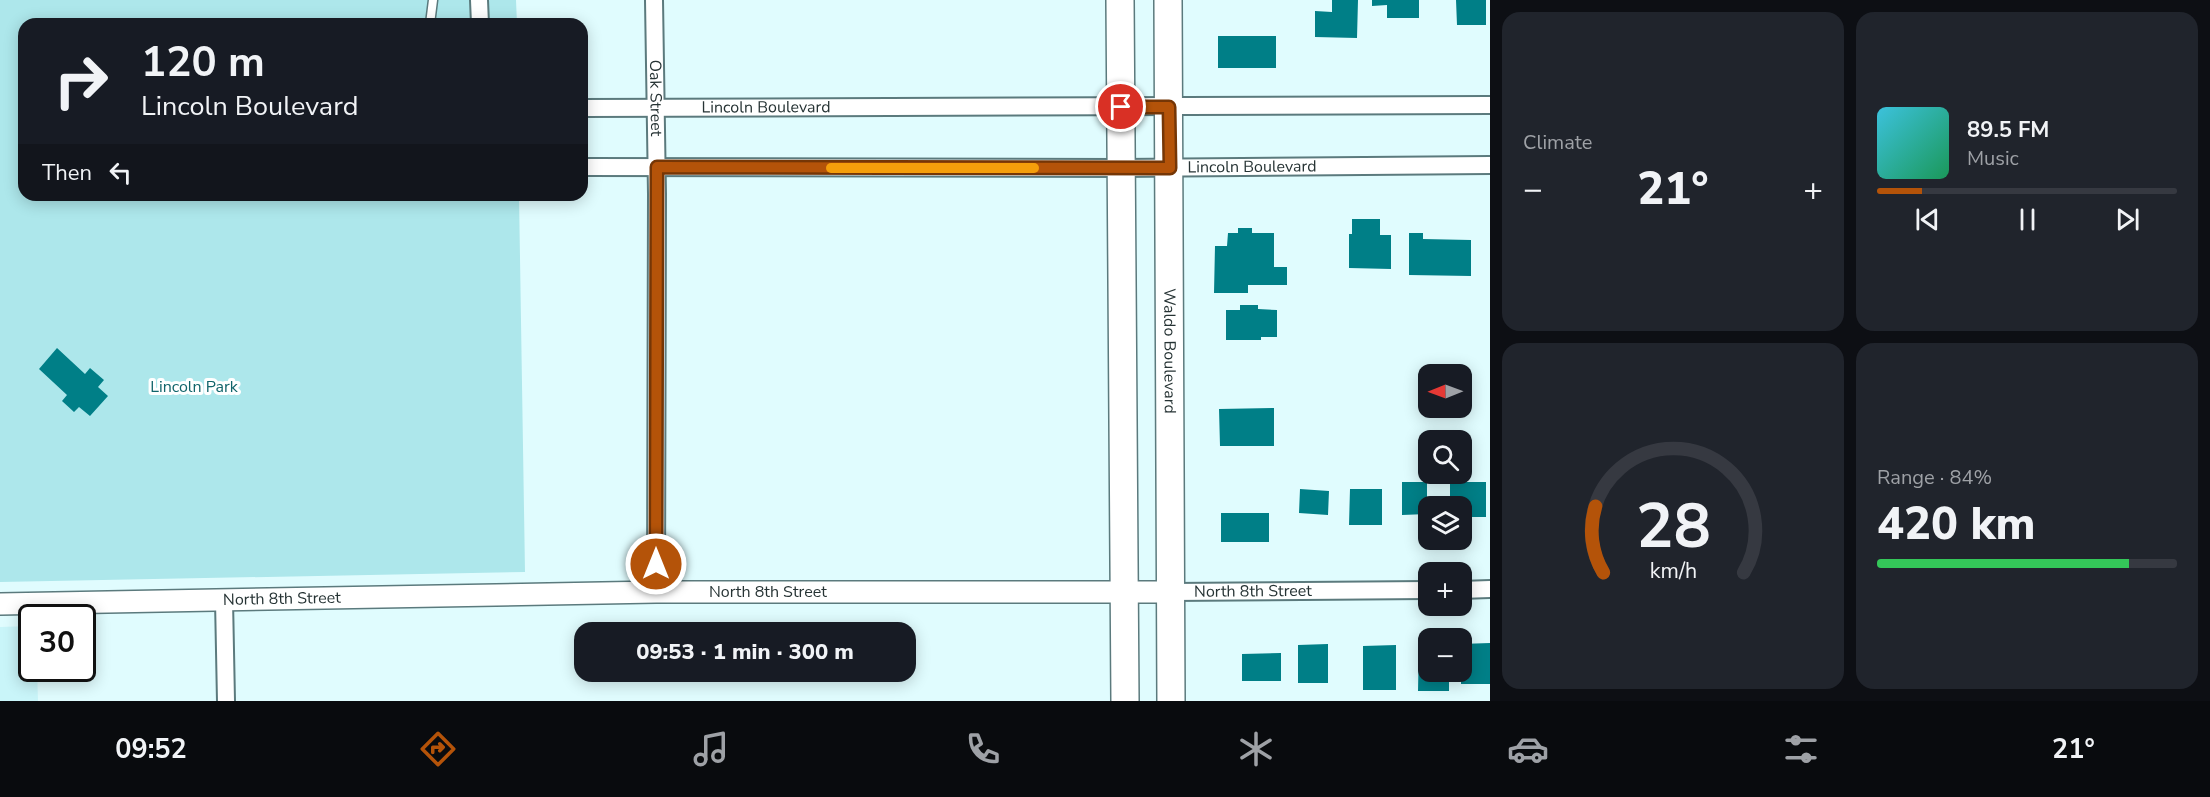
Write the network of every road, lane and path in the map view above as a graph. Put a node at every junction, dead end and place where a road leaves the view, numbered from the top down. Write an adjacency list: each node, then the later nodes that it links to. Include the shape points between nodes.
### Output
1 (433, 0): 6 (lane)
2 (479, 0): 7 (street)
3 (654, 0): 12 (street, Oak Street)
4 (1120, 0): 9 (main road)
5 (1168, 0): 10 (main road, Waldo Boulevard)
6 (431, 18)
7 (480, 18)
8 (1490, 105): 10 (street, Lincoln Boulevard)
9 (1121, 107): 10 (street, Lincoln Boulevard); 12 (street, Lincoln Boulevard); 16 (main road)
10 (1169, 107): 17 (main road, Waldo Boulevard)
11 (588, 108): 12 (street, Lincoln Boulevard)
12 (656, 108): 15 (street, Oak Street)
13 (1490, 165): 17 (street, Lincoln Boulevard)
14 (588, 167): 15 (street, Lincoln Boulevard)
15 (657, 167): 16 (street, Lincoln Boulevard); 21 (street, Oak Street)
16 (1121, 168): 17 (street, Lincoln Boulevard); 22 (main road)
17 (1170, 168): 23 (main road, Waldo Boulevard)
18 (1418, 590): 23 (street, North 8th Street)
19 (1472, 590): 20 (street)
20 (1490, 590)
21 (656, 592): 22 (street, North 8th Street); 24 (street, North 8th Street)
22 (1124, 592): 23 (street, North 8th Street); 27 (main road)
23 (1171, 592): 28 (main road, Waldo Boulevard)
24 (224, 600): 25 (street, North 8th Street); 26 (street)
25 (0, 604)
26 (226, 701)
27 (1125, 701)
28 (1171, 701)

